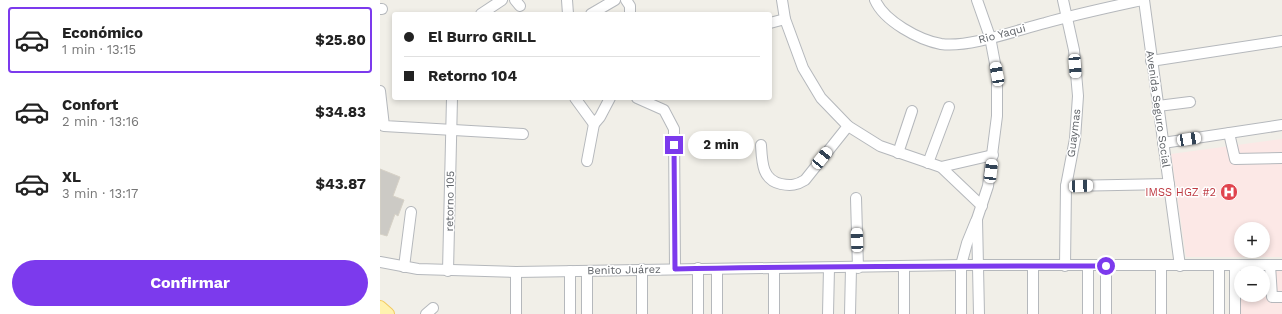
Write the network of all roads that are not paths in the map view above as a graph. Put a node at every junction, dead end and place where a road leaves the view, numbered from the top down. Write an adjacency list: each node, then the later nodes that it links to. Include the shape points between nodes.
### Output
1 (502, 0): 10 (street)
2 (567, 0): 11 (street)
3 (615, 0): 12 (street)
4 (626, 0): 13 (street)
5 (782, 0): 15 (street)
6 (875, 0): 17 (street, Rio Yaqui, via 897,24 919,37 942,44)
7 (977, 0): 17 (street)
8 (1063, 0): 14 (street, Guaymas)
9 (1143, 0): 14 (street, Rio Yaqui); 19 (street, Avenida Seguro Social)
10 (484, 12)
11 (568, 12)
12 (595, 12)
13 (630, 12)
14 (1068, 17): 17 (street, Rio Yaqui); 44 (street, Guaymas, via 1078,96)
15 (786, 19): 16 (street); 31 (street, via 803,68 821,98)
16 (772, 22)
17 (990, 37): 38 (street, via 997,74 997,116)
18 (1282, 42): 19 (street)
19 (1151, 60): 26 (street, Avenida Seguro Social)
20 (380, 91): 32 (street, via 384,126)
21 (452, 100): 32 (street, retorno 105)
22 (576, 100): 29 (street)
23 (609, 100): 29 (street)
24 (642, 100): 69 (street, via 664,110 674,129)
25 (1190, 102): 26 (street)
26 (1158, 106): 35 (street, Avenida Seguro Social)
27 (949, 107): 41 (street)
28 (912, 111): 37 (street)
29 (594, 124): 40 (street)
30 (1282, 125): 33 (street)
31 (848, 126): 36 (street, via 805,180 798,184 776,183 768,178 763,165); 37 (street, via 880,146)
32 (451, 131): 34 (street); 71 (street, retorno 105)
33 (1229, 133): 35 (street); 39 (street, via 1235,159)
34 (523, 134)
35 (1163, 143): 43 (street, Avenida Seguro Social)
36 (761, 146)
37 (898, 153): 41 (street)
38 (993, 155): 42 (street); 46 (street)
39 (1282, 158)
40 (587, 161)
41 (928, 163): 42 (street)
42 (942, 167): 46 (street)
43 (1169, 184): 44 (street); 59 (street, Avenida Seguro Social)
44 (1066, 186): 55 (street, Guaymas)
45 (856, 198): 66 (street)
46 (982, 206): 48 (street)
47 (411, 212): 61 (street)
48 (977, 219): 50 (street); 51 (street)
49 (380, 262): 61 (street, Benito Juárez)
50 (961, 265): 51 (street, Benito Juárez); 67 (street, Benito Juárez); 88 (street)
51 (979, 265): 62 (street, Benito Juárez); 89 (street)
52 (1235, 265): 53 (street, Benito Juárez); 60 (street, Benito Juárez); 95 (street)
53 (1270, 265): 54 (street, Benito Juárez); 75 (street, via 1272,297)
54 (1282, 265)
55 (1065, 266): 56 (street, Benito Juárez); 62 (street, Benito Juárez)
56 (1088, 266): 57 (street, Benito Juárez); 91 (street)
57 (1106, 266): 58 (street, Benito Juárez); 92 (street)
58 (1161, 266): 59 (street, Benito Juárez); 93 (street)
59 (1180, 266): 60 (street, Benito Juárez)
60 (1219, 266): 94 (street)
61 (404, 267): 71 (street, Benito Juárez)
62 (1033, 267): 90 (street)
63 (698, 268): 69 (street, Benito Juárez); 70 (street, Benito Juárez); 82 (street)
64 (774, 268): 65 (street, Benito Juárez); 70 (street, Benito Juárez); 84 (street)
65 (829, 268): 66 (street, Benito Juárez); 85 (street)
66 (854, 268): 67 (street, Benito Juárez); 86 (street)
67 (904, 268): 87 (street)
68 (642, 269): 69 (street, Benito Juárez); 73 (street, Benito Juárez); 81 (street)
69 (675, 269)
70 (717, 269): 83 (street)
71 (448, 271): 74 (street, Benito Juárez)
72 (570, 271): 73 (street, Benito Juárez); 74 (street, Benito Juárez); 79 (street)
73 (587, 271): 80 (street)
74 (516, 272): 78 (street)
75 (1282, 297)
76 (380, 308): 77 (main road)
77 (388, 314)
78 (516, 314)
79 (570, 314)
80 (587, 314)
81 (642, 314)
82 (698, 314)
83 (718, 314)
84 (774, 314)
85 (828, 314)
86 (850, 314)
87 (904, 314)
88 (961, 314)
89 (979, 314)
90 (1033, 314)
91 (1088, 314)
92 (1106, 314)
93 (1161, 314)
94 (1219, 314)
95 (1235, 314)

